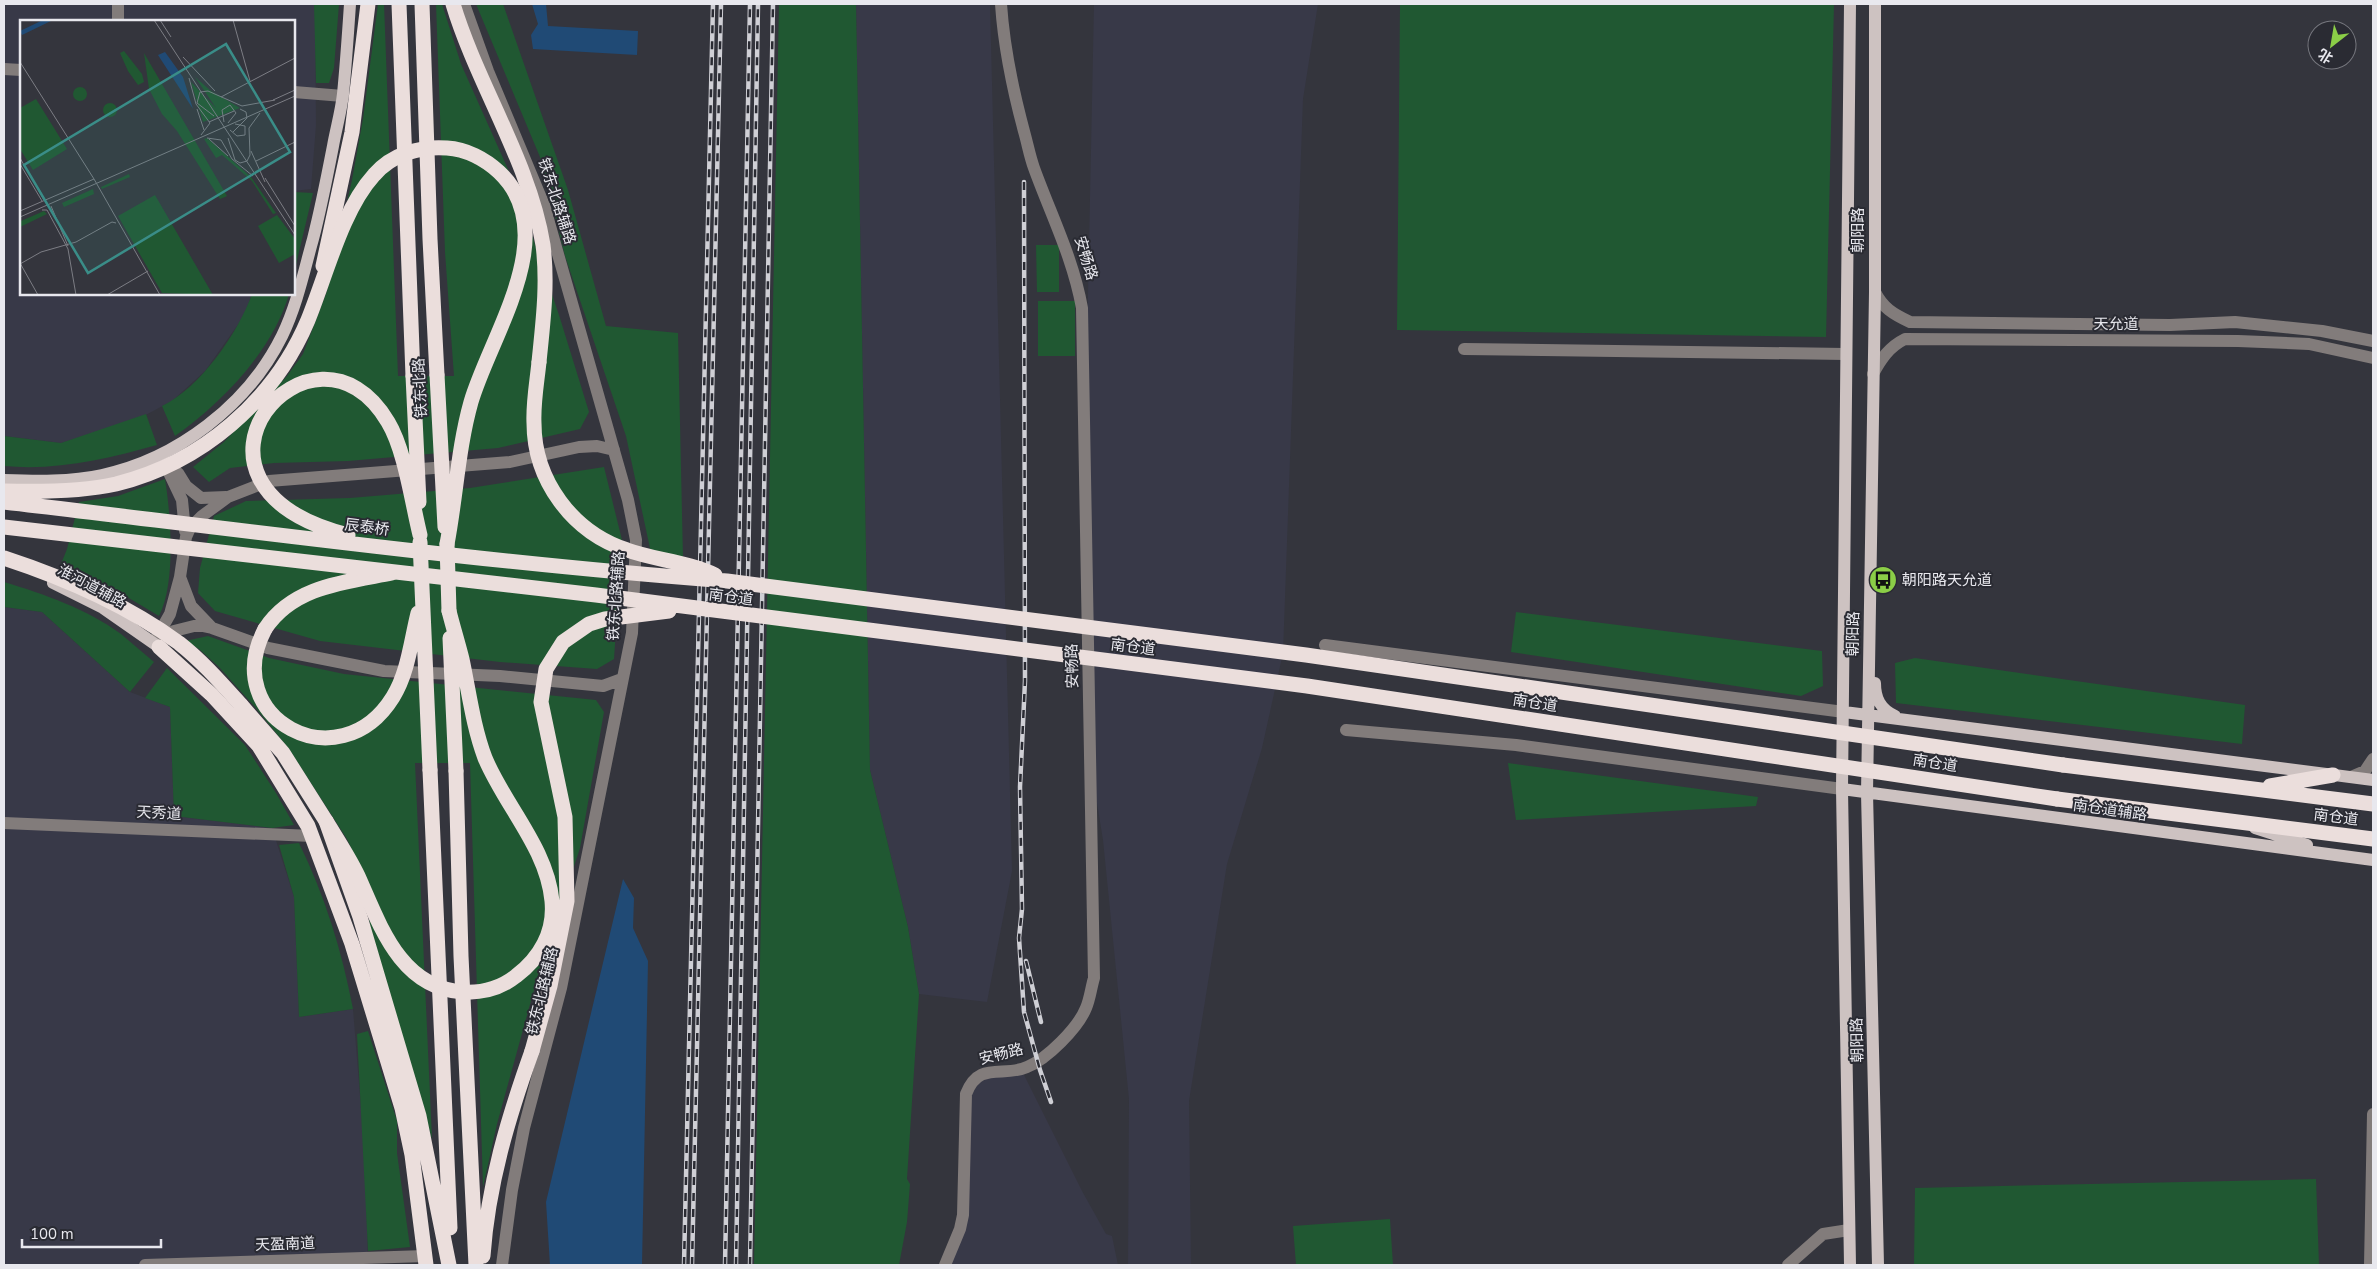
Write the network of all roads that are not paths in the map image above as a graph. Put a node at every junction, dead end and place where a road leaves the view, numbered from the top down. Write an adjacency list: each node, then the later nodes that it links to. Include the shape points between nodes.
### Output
1 (118, 4): 11 (street)
2 (350, 4): 15 (main road)
3 (368, 4): 16 (highway, bridge, via 352,132)
4 (398, 4): 30 (highway, 铁东北路, bridge)
5 (422, 4): 32 (highway, 铁东北路, bridge, via 430,239)
6 (453, 4): 38 (highway, bridge, via 528,192 542,244 546,298 534,422 537,454 550,487 573,517 605,542 712,573)
7 (464, 4): 23 (street, 铁东北路辅路, via 544,205)
8 (1001, 4): 74 (street, 安畅路, via 1017,106 1033,166 1064,239 1082,308 1094,978 1086,1009 1060,1044 1028,1067 982,1074 970,1083 966,1094 963,1215)
9 (1850, 4): 20 (main road, 朝阳路)
10 (1875, 4): 17 (main road, 朝阳路)
11 (118, 20)
12 (4, 69): 13 (street)
13 (20, 70)
14 (295, 92): 15 (street)
15 (343, 96): 24 (main road, via 320,214 298,294 282,336 263,367 232,403 201,430)
16 (319, 290): 26 (highway, bridge, via 297,342 270,384 236,421 186,456 161,470 112,485); 32 (highway, bridge, via 357,200 374,175 398,156 430,148 463,151 497,170 517,198 524,227 524,258 469,408)
17 (1874, 292): 18 (street, 天允道, via 1891,313 1910,322 2170,325 2235,322 2322,331); 22 (main road, 朝阳路)
18 (2373, 341)
19 (1464, 349): 20 (street)
20 (1845, 354): 47 (main road, 朝阳路)
21 (2373, 358): 22 (street, 天允道, via 2309,344 2238,341 1905,340 1881,359)
22 (1873, 374): 39 (main road, 朝阳路)
23 (614, 450): 27 (street, via 597,446 510,462 269,481); 46 (street, 铁东北路辅路, via 636,540 632,633)
24 (163, 452): 25 (main road, via 101,475); 27 (street, via 193,493 209,499); 31 (street, via 182,500)
25 (4, 480)
26 (4, 490)
27 (228, 496): 31 (street, via 197,520)
28 (4, 502): 33 (highway, 辰泰桥, bridge)
29 (4, 527): 36 (highway, bridge)
30 (420, 535): 33 (highway, bridge, via 397,444 389,424 369,397 355,387 324,380 295,386 271,402 258,423 253,440 254,462 261,482 282,506 328,529); 40 (highway, 铁东北路, bridge)
31 (186, 537): 37 (street)
32 (447, 544): 42 (highway, 铁东北路, bridge)
33 (406, 549): 38 (highway, 辰泰桥, bridge, via 668,578)
34 (4, 558): 59 (highway, bridge, via 51,574 95,595 139,617 180,644 221,683 282,753)
35 (4, 566): 44 (main road, 淮河道辅路, via 51,582 88,600)
36 (396, 572): 40 (highway, bridge, via 314,590 292,603 269,624 258,644 254,665 263,702 276,719 304,735 324,738 353,734 376,720 394,696 403,676); 41 (highway, bridge)
37 (180, 577): 43 (street, via 190,606); 44 (street, via 170,614)
38 (728, 581): 56 (highway, 南仓道, bridge, via 1296,654 2063,765)
39 (1870, 588): 48 (main road, 朝阳路); 49 (main road, via 1877,702 1890,714)
40 (422, 595): 70 (highway, 铁东北路, bridge)
41 (690, 609): 61 (highway, 南仓道, bridge, via 1307,686 2057,799); 72 (highway, bridge, via 638,614 588,624 564,642 546,669 541,708 566,818 567,891 555,962 532,1051 499,1156 489,1204)
42 (449, 611): 59 (highway, bridge, via 480,743 496,780 528,836 550,889 552,919 544,946 526,969 500,986 472,992 445,990 431,984 410,969 388,942); 71 (highway, 铁东北路, bridge)
43 (212, 628): 44 (street, via 192,625 180,628); 46 (street, via 268,648 384,670 603,686)
44 (156, 645): 62 (highway, via 212,695 259,746)
45 (1325, 645): 47 (street)
46 (622, 679): 73 (street, 铁东北路辅路, via 563,979 524,1128)
47 (1844, 712): 48 (main road); 55 (main road, 朝阳路)
48 (1867, 715): 49 (main road); 57 (main road, 朝阳路)
49 (1904, 720): 52 (main road)
50 (1346, 730): 55 (street, via 1516,745)
51 (2373, 759): 53 (street, via 2364,771)
52 (2333, 775): 53 (main road); 56 (highway)
53 (2352, 777): 54 (main road)
54 (2373, 780)
55 (1842, 789): 57 (main road, 南仓道辅路); 67 (main road, 朝阳路)
56 (2254, 789): 58 (highway, 南仓道)
57 (1867, 792): 64 (main road, 南仓道辅路); 77 (main road, 朝阳路)
58 (2373, 804)
59 (326, 820): 70 (highway, bridge, via 360,916 419,1116)
60 (4, 823): 62 (street, 天秀道)
61 (2238, 823): 63 (highway, 南仓道); 64 (main road)
62 (312, 836): 68 (highway, via 352,944 402,1108 412,1155)
63 (2373, 839)
64 (2332, 854): 65 (main road, 南仓道辅路)
65 (2373, 860)
66 (2373, 1114): 78 (street)
67 (1849, 1230): 75 (street, via 1823,1234); 76 (main road, 朝阳路)
68 (426, 1260): 69 (street, 天盈南道)
69 (145, 1265)
70 (450, 1265)
71 (476, 1265)
72 (483, 1265)
73 (502, 1265)
74 (946, 1265)
75 (1788, 1265)
76 (1850, 1265)
77 (1878, 1265)
78 (2370, 1265)

